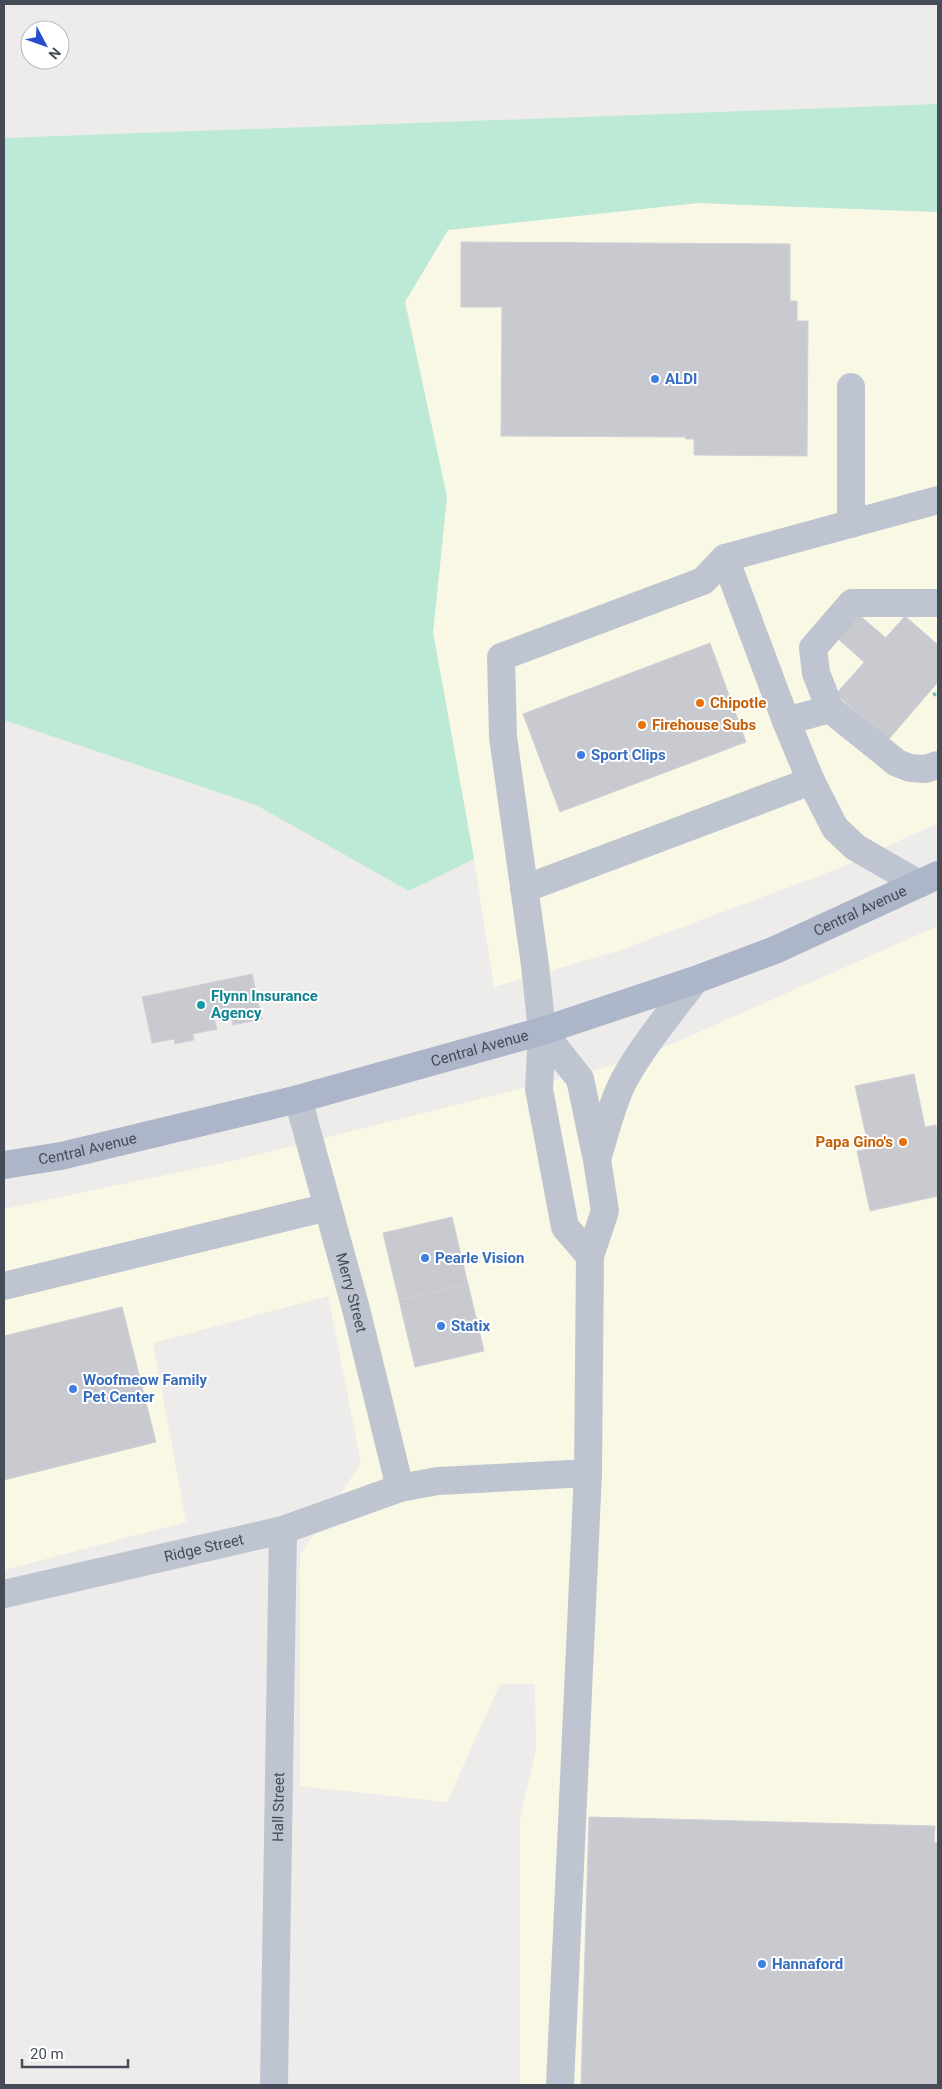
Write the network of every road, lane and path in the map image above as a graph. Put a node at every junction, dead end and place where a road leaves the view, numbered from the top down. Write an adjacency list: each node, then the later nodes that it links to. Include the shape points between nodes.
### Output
1 (851, 387): 3 (street)
2 (938, 500): 3 (street)
3 (851, 524): 4 (street)
4 (725, 558): 9 (street); 13 (street, via 703,581 501,657 503,737)
5 (938, 604): 8 (street, via 852,603 813,648 816,673)
6 (933, 693): 7 (path)
7 (938, 697)
8 (830, 709): 9 (street); 10 (street, via 897,763 925,769)
9 (786, 721): 11 (street)
10 (938, 765)
11 (811, 781): 12 (street, via 835,828 855,847); 13 (street)
12 (929, 879): 14 (main road, Central Avenue, via 775,950)
13 (524, 889): 15 (street)
14 (695, 980): 15 (main road, Central Avenue); 17 (street, via 624,1081)
15 (542, 1031): 16 (main road, Central Avenue); 17 (street, via 580,1079); 20 (street, via 539,1089 565,1227)
16 (298, 1099): 18 (main road, Central Avenue, via 61,1156); 19 (street, Merry Street)
17 (597, 1160): 20 (street, via 605,1210)
18 (4, 1164)
19 (328, 1207): 21 (street); 23 (street, Merry Street)
20 (590, 1256): 22 (street)
21 (4, 1286)
22 (588, 1473): 23 (street, Ridge Street, via 438,1481); 27 (street)
23 (400, 1488): 24 (street, Ridge Street)
24 (283, 1530): 25 (street, Ridge Street); 26 (street, Hall Street)
25 (4, 1594)
26 (274, 2085)
27 (560, 2085)

